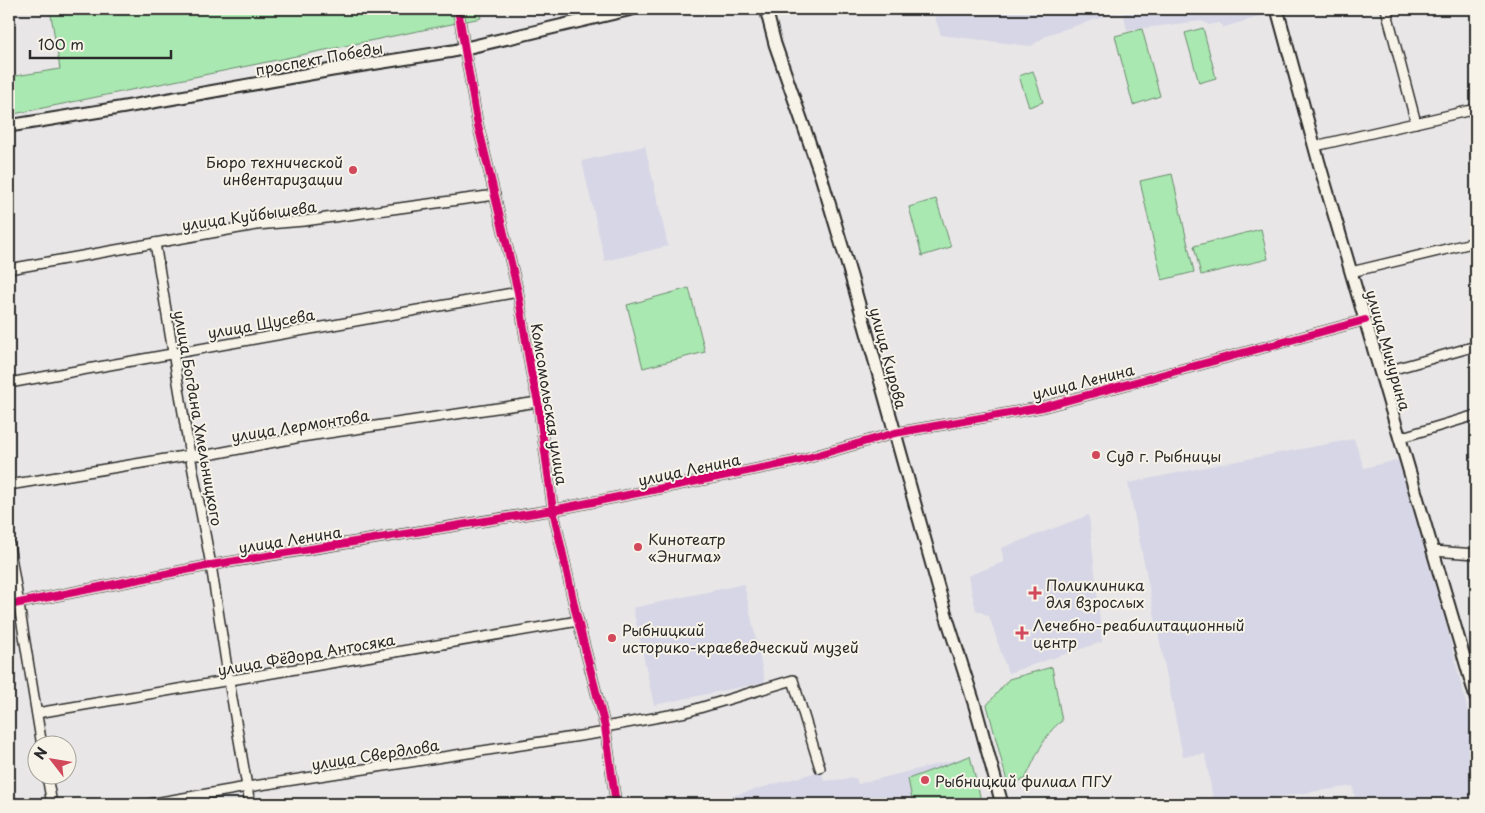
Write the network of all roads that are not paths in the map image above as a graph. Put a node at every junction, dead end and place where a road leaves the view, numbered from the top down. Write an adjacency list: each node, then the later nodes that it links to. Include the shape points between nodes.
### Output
1 (458, 9): 6 (street, Комсомольская улица)
2 (632, 9): 6 (street, проспект Победы)
3 (766, 9): 24 (street, улица Кирова, via 821,176)
4 (1277, 9): 10 (street, улица Мичурина)
5 (1386, 9): 8 (street)
6 (463, 49): 9 (street, проспект Победы); 11 (street, Комсомольская улица)
7 (1476, 109): 8 (street)
8 (1416, 123): 10 (street)
9 (9, 126)
10 (1315, 146): 15 (street, улица Мичурина)
11 (495, 195): 13 (street, улица Куйбышева, via 256,225); 16 (street, Комсомольская улица)
12 (1476, 242): 15 (street)
13 (155, 244): 14 (street, улица Куйбышева); 19 (street, улица Богдана Хмельницкого)
14 (9, 269)
15 (1352, 272): 17 (street, улица Мичурина)
16 (518, 292): 19 (street, улица Щусева); 22 (street, Комсомольская улица)
17 (1365, 320): 20 (street, улица Мичурина); 24 (street, улица Ленина, via 1044,407)
18 (1476, 346): 20 (street)
19 (173, 352): 21 (street, улица Щусева); 26 (street, улица Богдана Хмельницкого)
20 (1380, 373): 25 (street, улица Мичурина)
21 (9, 382)
22 (538, 402): 26 (street, улица Лермонтова, via 301,437 208,455); 28 (street, Комсомольская улица)
23 (1476, 415): 25 (street)
24 (895, 433): 28 (street, улица Ленина, via 797,461); 47 (street, улица Кирова)
25 (1399, 438): 30 (street, улица Мичурина)
26 (190, 455): 27 (street, улица Лермонтова); 32 (street, улица Богдана Хмельницкого)
27 (9, 486)
28 (553, 510): 32 (street, улица Ленина); 34 (street, Комсомольская улица)
29 (9, 544): 33 (street)
30 (1434, 551): 31 (street); 36 (street, улица Мичурина)
31 (1476, 554)
32 (211, 565): 33 (street, улица Ленина); 35 (street, улица Богдана Хмельницкого)
33 (14, 604): 37 (street)
34 (578, 622): 35 (street, улица Фёдора Антосяка); 38 (street, Комсомольская улица)
35 (229, 681): 37 (street, улица Фёдора Антосяка); 42 (street, улица Богдана Хмельницкого)
36 (1476, 698)
37 (37, 713): 39 (street)
38 (605, 729): 40 (street, улица Свердлова, via 686,712 793,680); 42 (street, улица Свердлова); 46 (street, Комсомольская улица)
39 (40, 736)
40 (820, 768)
41 (49, 786): 43 (street)
42 (247, 787): 44 (street, улица Свердлова); 45 (street, улица Богдана Хмельницкого)
43 (52, 804)
44 (149, 804)
45 (250, 804)
46 (616, 804)
47 (1002, 804)

